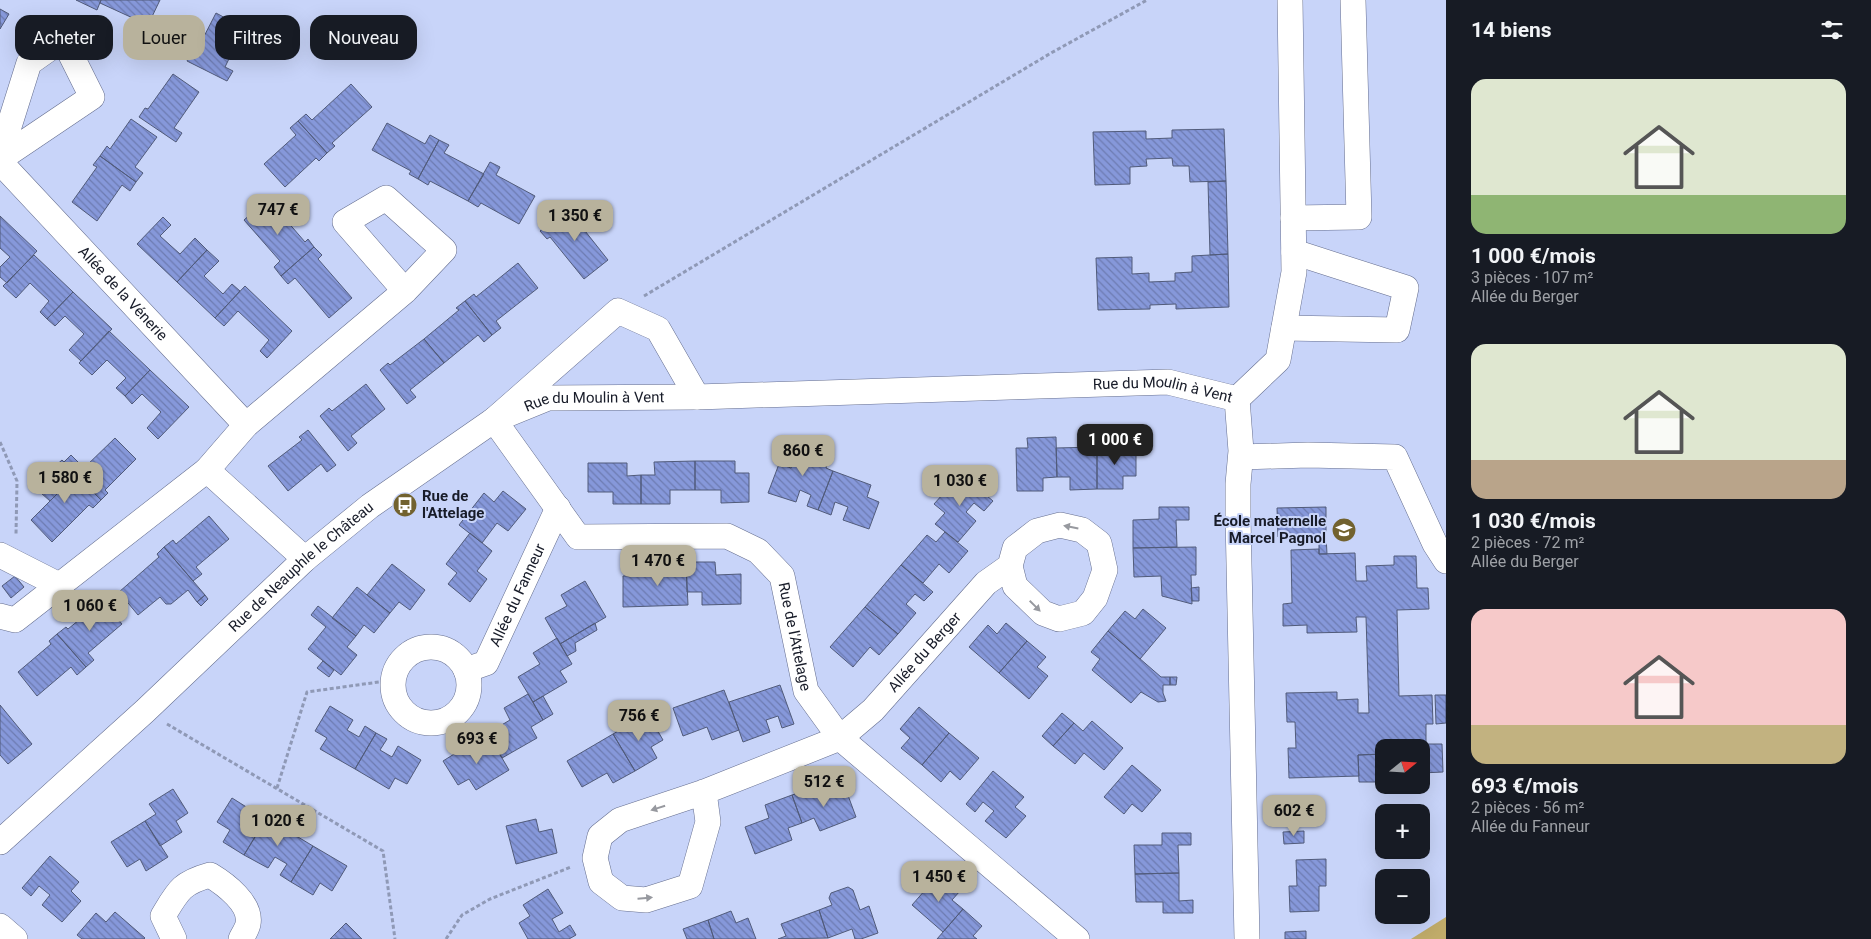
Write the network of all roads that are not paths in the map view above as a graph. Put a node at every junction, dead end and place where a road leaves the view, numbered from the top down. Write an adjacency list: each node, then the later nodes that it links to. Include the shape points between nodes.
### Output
1 (1290, 0): 5 (street)
2 (1353, 0): 5 (street, via 1359,217)
3 (0, 155): 4 (street, Allée de la Vénerie, via 28,63 62,39 92,97)
4 (0, 161): 12 (street, Allée de la Vénerie)
5 (1293, 218): 6 (street)
6 (1294, 252): 8 (street, via 1294,272); 8 (street, via 1406,288 1397,330)
7 (405, 292): 12 (street)
8 (1284, 328): 10 (street, via 1278,360)
9 (697, 397): 10 (street, Rue du Moulin à Vent, via 1168,382); 11 (street, Rue du Moulin à Vent, via 548,398); 11 (street, Rue de Neauphle le Château, via 658,329 618,311)
10 (1237, 399): 13 (street, Rue du Moulin à Vent)
11 (494, 420): 15 (street, Rue de l'Attelage); 17 (street, Rue de Neauphle le Château, via 370,506)
12 (246, 425): 14 (street)
13 (1241, 457): 18 (street, via 1395,457); 31 (street, Rue du Moulin à Vent, via 1238,536)
14 (207, 470): 17 (street); 20 (street)
15 (558, 508): 22 (street, Allée du Fanneur, via 486,663); 23 (street, Rue de l'Attelage, via 578,537 728,536 758,551 782,576 806,692)
16 (7, 559): 20 (street)
17 (305, 559): 25 (street, Rue de Neauphle le Château, via 145,711)
18 (1446, 561)
19 (1010, 566): 23 (street, Allée du Berger, via 986,583 872,710)
20 (59, 585): 21 (street, via 15,620)
21 (0, 616)
22 (466, 670): 22 (street, via 469,682 467,695 454,716 430,723 418,721 398,705 393,680 396,668 414,651 438,647 459,659)
23 (840, 738): 24 (street, Allée du Berger); 30 (street, Rue de l'Attelage)
24 (704, 792): 24 (street, Allée du Berger, one-way to 24, via 620,820 600,836 595,858 601,882 622,898 646,900 690,886 708,822)
25 (2, 836)
26 (0, 926): 27 (street)
27 (15, 939)
28 (174, 939): 29 (street, via 163,916 178,891 196,879 210,875 230,888 245,908 248,924)
29 (241, 939)
30 (1076, 939)
31 (1247, 939)

